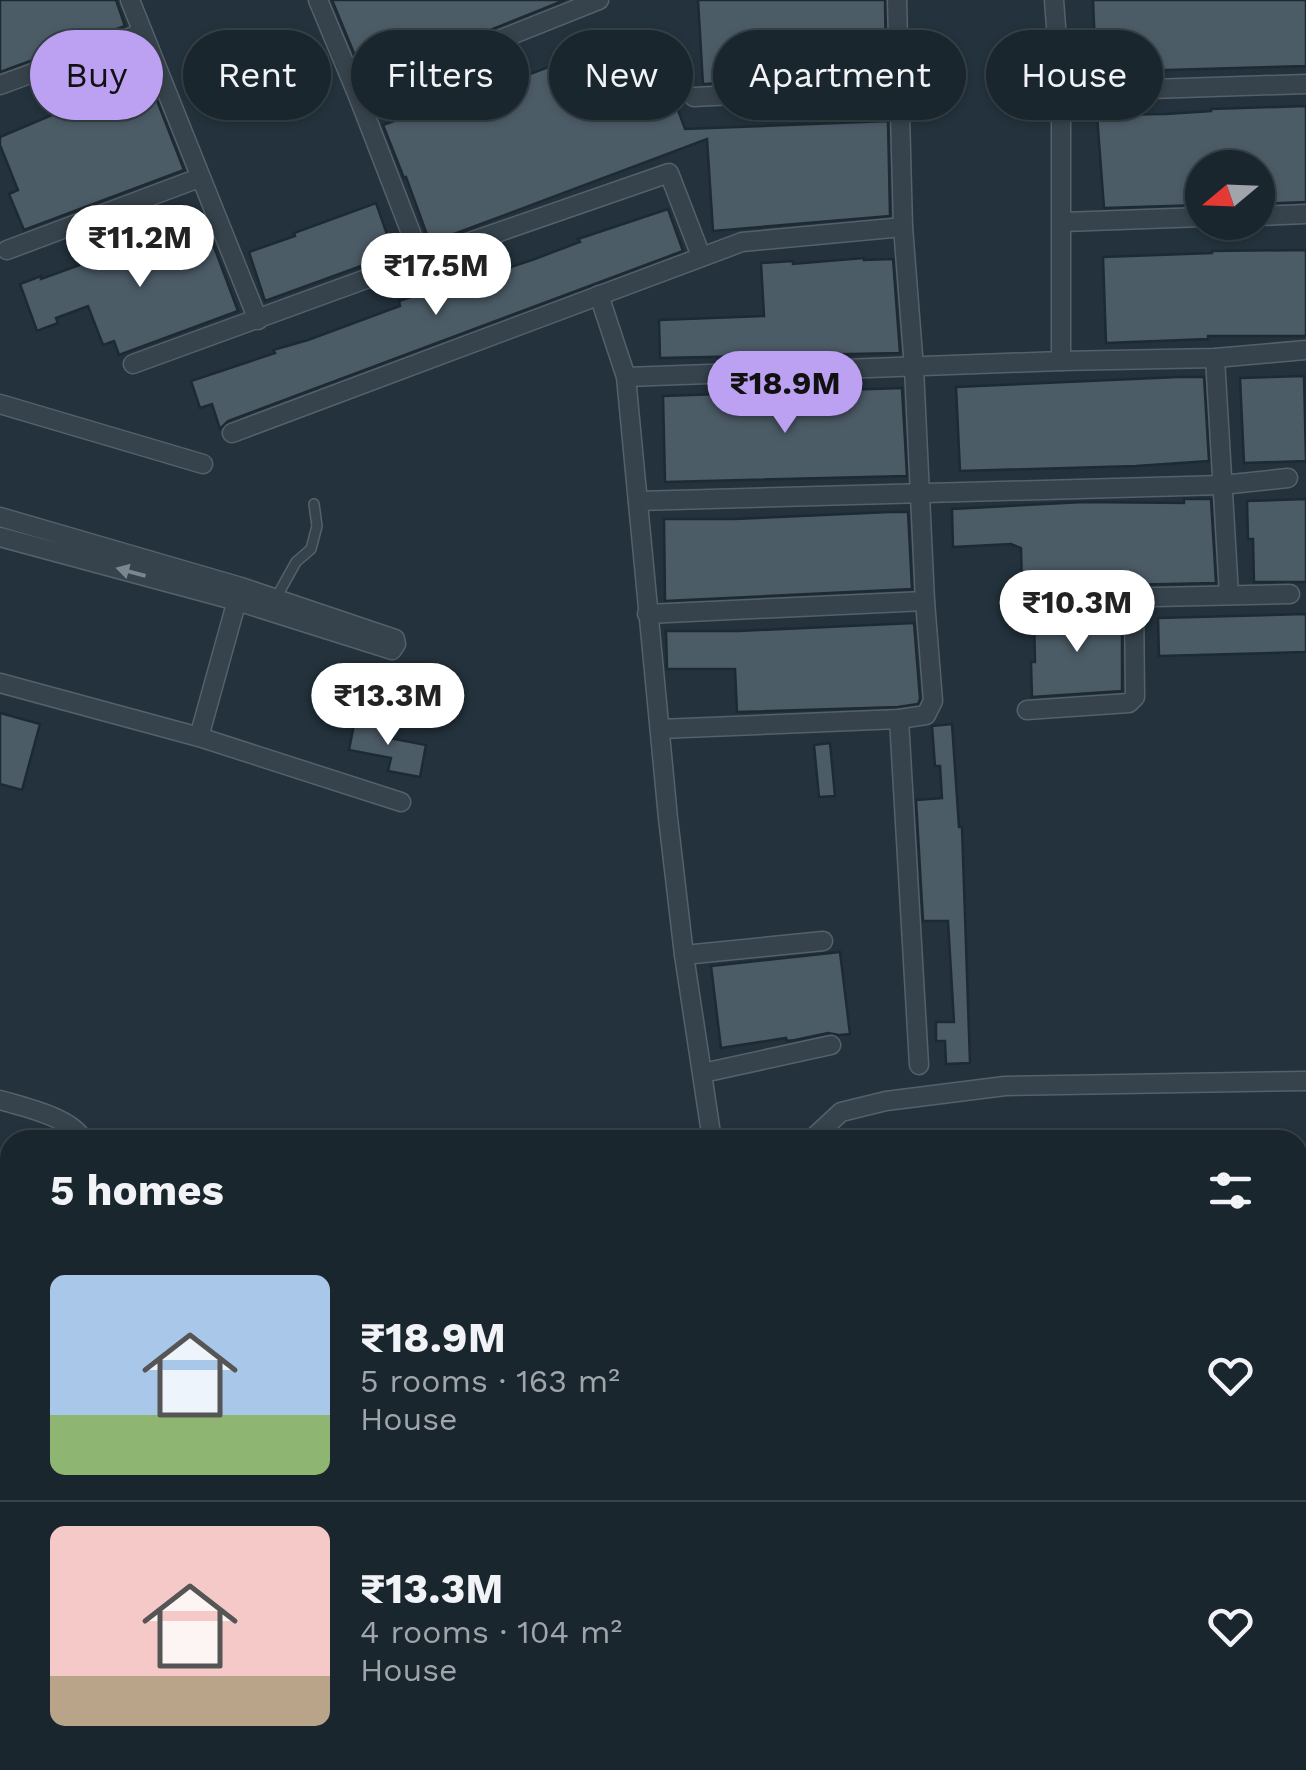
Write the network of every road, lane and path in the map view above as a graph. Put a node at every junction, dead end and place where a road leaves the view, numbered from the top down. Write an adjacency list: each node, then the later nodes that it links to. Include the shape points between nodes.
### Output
1 (130, 0): 6 (street)
2 (318, 0): 11 (street)
3 (599, 0): 7 (street)
4 (898, 0): 8 (street)
5 (1054, 0): 9 (street)
6 (141, 30)
7 (524, 30)
8 (899, 30)
9 (1056, 30)
10 (30, 74): 13 (street)
11 (351, 79)
12 (1306, 84): 15 (street)
13 (0, 85)
14 (163, 86): 21 (street)
15 (1163, 89)
16 (713, 97): 17 (street)
17 (694, 98)
18 (367, 120): 29 (street)
19 (901, 120): 26 (street)
20 (1061, 120): 25 (street)
21 (199, 178): 27 (street); 31 (street)
22 (1306, 214): 23 (street)
23 (1275, 215)
24 (1185, 218): 25 (street)
25 (1063, 222): 34 (street)
26 (904, 227): 28 (street, via 742,242); 36 (street)
27 (7, 250)
28 (701, 256): 29 (street, via 668,173); 30 (street)
29 (422, 259): 31 (street)
30 (598, 296): 37 (street); 39 (street)
31 (258, 320): 35 (street)
32 (1306, 350): 33 (street)
33 (1215, 358): 34 (street); 42 (street)
34 (1062, 362): 36 (street)
35 (133, 364)
36 (914, 368): 37 (street); 43 (street)
37 (626, 377): 44 (street)
38 (0, 404): 40 (street)
39 (232, 433)
40 (203, 464)
41 (1288, 478): 42 (street)
42 (1222, 485): 43 (street); 49 (street)
43 (920, 493): 44 (street); 54 (street)
44 (638, 502): 55 (street)
45 (314, 504): 51 (lane, via 311,549)
46 (0, 517): 48 (street)
47 (0, 536): 48 (street, one-way to 47)
48 (239, 594): 51 (street); 51 (street, via 392,650 396,644); 60 (street)
49 (1229, 594): 50 (street); 52 (street)
50 (1290, 594)
51 (276, 598)
52 (1134, 598): 53 (street); 57 (street, via 1136,697 1129,703)
53 (1014, 600)
54 (925, 601): 55 (street); 58 (street, via 933,701 926,716)
55 (647, 614): 59 (street)
56 (0, 682): 60 (street)
57 (1027, 710)
58 (899, 719): 59 (street); 65 (street)
59 (660, 729): 63 (street)
60 (199, 738): 61 (street)
61 (401, 802)
62 (824, 941): 63 (street)
63 (684, 955): 66 (street)
64 (830, 1046): 66 (street)
65 (919, 1065)
66 (702, 1073): 70 (street)
67 (1306, 1081): 71 (street, via 988,1088 841,1112)
68 (0, 1100): 69 (street)
69 (78, 1130)
70 (711, 1130)
71 (822, 1130)

